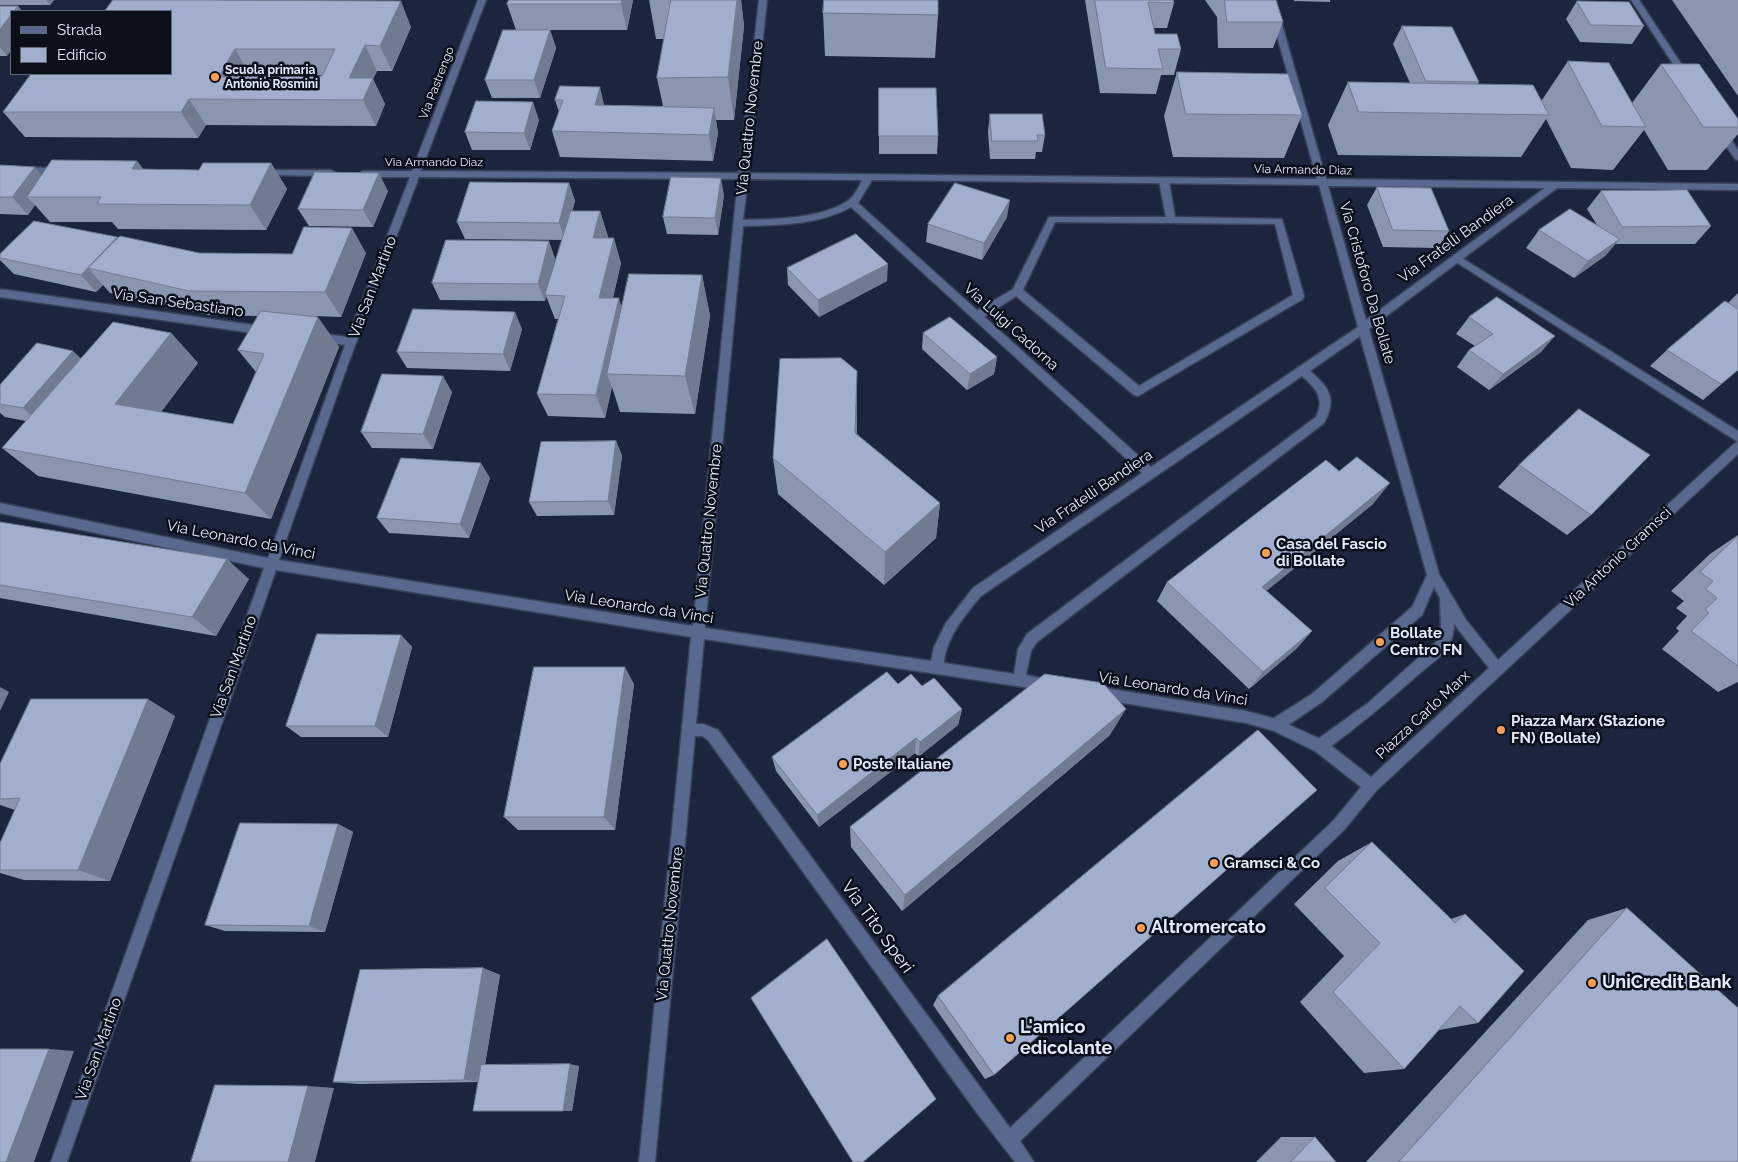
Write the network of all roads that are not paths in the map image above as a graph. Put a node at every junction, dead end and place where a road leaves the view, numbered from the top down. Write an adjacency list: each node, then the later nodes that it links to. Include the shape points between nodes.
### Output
1 (482, 0): 11 (street, Via Pastrengo)
2 (763, 0): 12 (street, Via Quattro Novembre)
3 (1271, 0): 15 (street, Via Cristoforo Da Bollate)
4 (1635, 0): 5 (street)
5 (1692, 88)
6 (1713, 119): 7 (street)
7 (1738, 158)
8 (0, 170): 9 (street)
9 (70, 171)
10 (249, 172): 11 (street, Via Armando Diaz)
11 (415, 174): 12 (street, Via Armando Diaz); 28 (street, Via San Martino)
12 (745, 176): 13 (street, Via Armando Diaz); 20 (street, Via Quattro Novembre)
13 (868, 178): 14 (street, Via Armando Diaz); 18 (street)
14 (1164, 181): 15 (street, Via Armando Diaz); 19 (street)
15 (1322, 182): 16 (street, Via Armando Diaz); 25 (street, Via Cristoforo Da Bollate)
16 (1556, 185): 17 (street, Via Armando Diaz); 21 (street, Via Fratelli Bandiera)
17 (1738, 187)
18 (852, 203): 20 (street, via 806,217); 24 (street, Via Luigi Cadorna)
19 (1172, 220): 22 (street, via 1052,219); 22 (street, via 1279,221 1299,296 1138,392)
20 (738, 223): 37 (street, Via Quattro Novembre)
21 (1456, 258): 25 (street, Via Fratelli Bandiera); 30 (street)
22 (1017, 292): 24 (street)
23 (0, 293): 26 (street, Via San Sebastiano)
24 (977, 316): 32 (street, Via Luigi Cadorna)
25 (1364, 328): 29 (street, Via Fratelli Bandiera); 35 (street, Via Cristoforo Da Bollate)
26 (274, 331)
27 (303, 336): 28 (street)
28 (352, 342): 34 (street, Via San Martino)
29 (1302, 370): 32 (street, Via Fratelli Bandiera); 40 (street, via 1319,384 1327,402 1320,420 1032,638 1025,649)
30 (1738, 438)
31 (1738, 447): 39 (street, Via Antonio Gramsci)
32 (1150, 473): 38 (street, Via Fratelli Bandiera, via 977,592 962,608 948,632)
33 (0, 508): 34 (street, Via Leonardo da Vinci)
34 (271, 564): 37 (street, Via Leonardo da Vinci); 48 (street, Via San Martino)
35 (1434, 575): 36 (street); 43 (street, via 1416,611 1317,698)
36 (1446, 599): 39 (street, via 1477,647); 45 (street, via 1448,621 1442,645 1373,707)
37 (698, 633): 38 (street, Via Leonardo da Vinci); 44 (street, Via Quattro Novembre)
38 (937, 667): 40 (street, Via Leonardo da Vinci)
39 (1498, 669): 46 (street, Piazza Carlo Marx)
40 (1019, 680): 41 (street, Via Leonardo da Vinci)
41 (1068, 688)
42 (1088, 691): 43 (street, Via Leonardo da Vinci, via 1246,717)
43 (1276, 725): 45 (street)
44 (689, 730): 47 (street, Via Tito Speri, via 703,730 713,735); 49 (street, Via Quattro Novembre)
45 (1320, 746): 46 (street)
46 (1371, 786): 47 (street, via 1339,824)
47 (1009, 1140): 50 (street, Via Tito Speri)
48 (59, 1162)
49 (647, 1162)
50 (1026, 1162)

